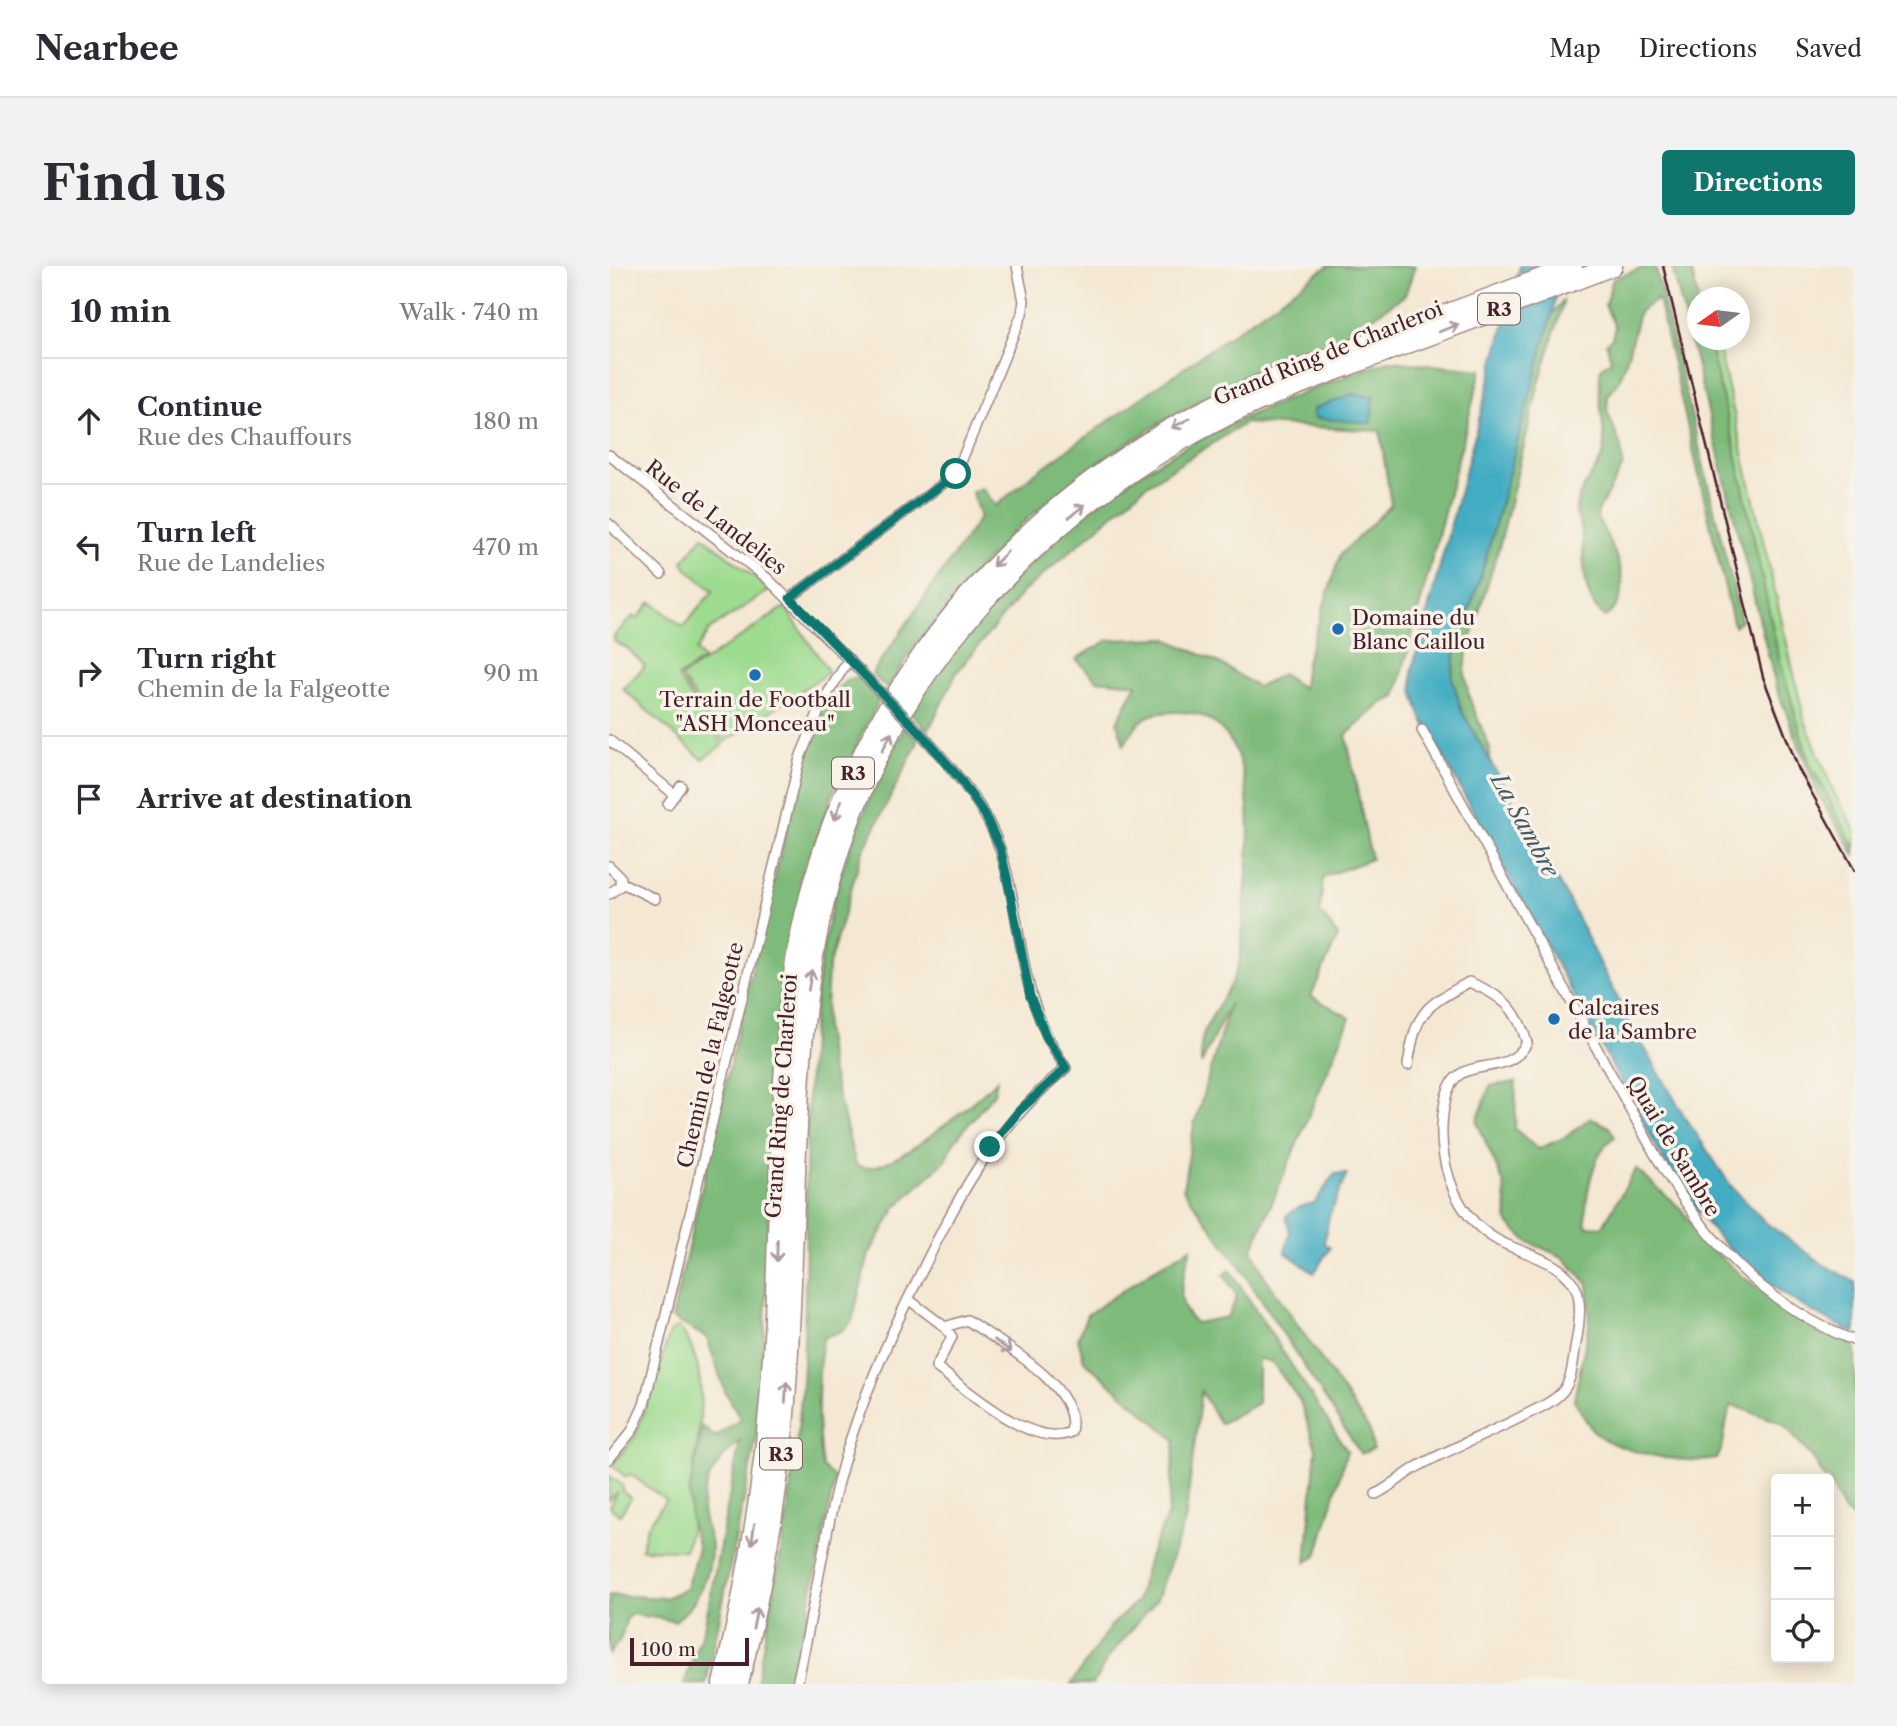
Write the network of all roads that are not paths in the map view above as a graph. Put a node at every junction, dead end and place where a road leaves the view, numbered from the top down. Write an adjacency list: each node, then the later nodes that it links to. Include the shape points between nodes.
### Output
1 (1017, 266): 8 (street, via 1022,314 956,474)
2 (1573, 266): 4 (highway, Grand Ring de Charleroi / R3)
3 (1613, 266): 4 (highway, Grand Ring de Charleroi / R3, one-way to 3)
4 (1382, 346): 25 (highway, Grand Ring de Charleroi / R3, one-way to 25, via 1211,406 1094,477 1039,520 958,606 911,667 873,732 842,796 818,865 789,1002 767,1432 750,1560); 26 (highway, Grand Ring de Charleroi / R3, one-way to 4, via 766,1560 783,1432 806,1005 833,870 888,738 924,678 993,590 1047,536 1104,489 1218,421)
5 (609, 455): 8 (street, Rue de Landelies)
6 (609, 524): 7 (street)
7 (661, 574)
8 (790, 598): 9 (street, Rue de Landelies)
9 (849, 659): 20 (street, Rue de Landelies, bridge, via 960,779 992,830 1007,877 1030,996 1046,1036 1066,1068 1019,1111 984,1155); 23 (street, Chemin de la Falgeotte, via 823,701 800,758 644,1405 632,1431)
10 (1422, 730): 22 (street, Quai de Sambre, via 1695,1219 1763,1287 1810,1319)
11 (609, 740): 13 (street)
12 (681, 786): 13 (street)
13 (675, 795): 14 (street)
14 (668, 804)
15 (609, 866): 16 (street, via 621,878)
16 (620, 883): 17 (street); 18 (street)
17 (609, 894)
18 (655, 899)
19 (1408, 1065): 24 (street, via 1412,1037 1429,1004 1469,982 1497,994 1520,1020 1527,1043 1520,1056 1507,1064 1476,1066 1452,1082 1446,1097 1445,1173 1462,1207 1482,1230 1562,1272 1577,1289 1580,1307 1570,1380 1562,1393 1413,1469)
20 (908, 1299): 21 (street); 27 (street, via 870,1382 846,1454)
21 (945, 1327): 21 (street, one-way to 21, via 967,1320 1053,1382 1070,1407 1071,1432 1056,1436 1023,1429 936,1367 952,1337)
22 (1855, 1341)
23 (609, 1460)
24 (1376, 1494)
25 (722, 1684)
26 (739, 1684)
27 (797, 1684)

